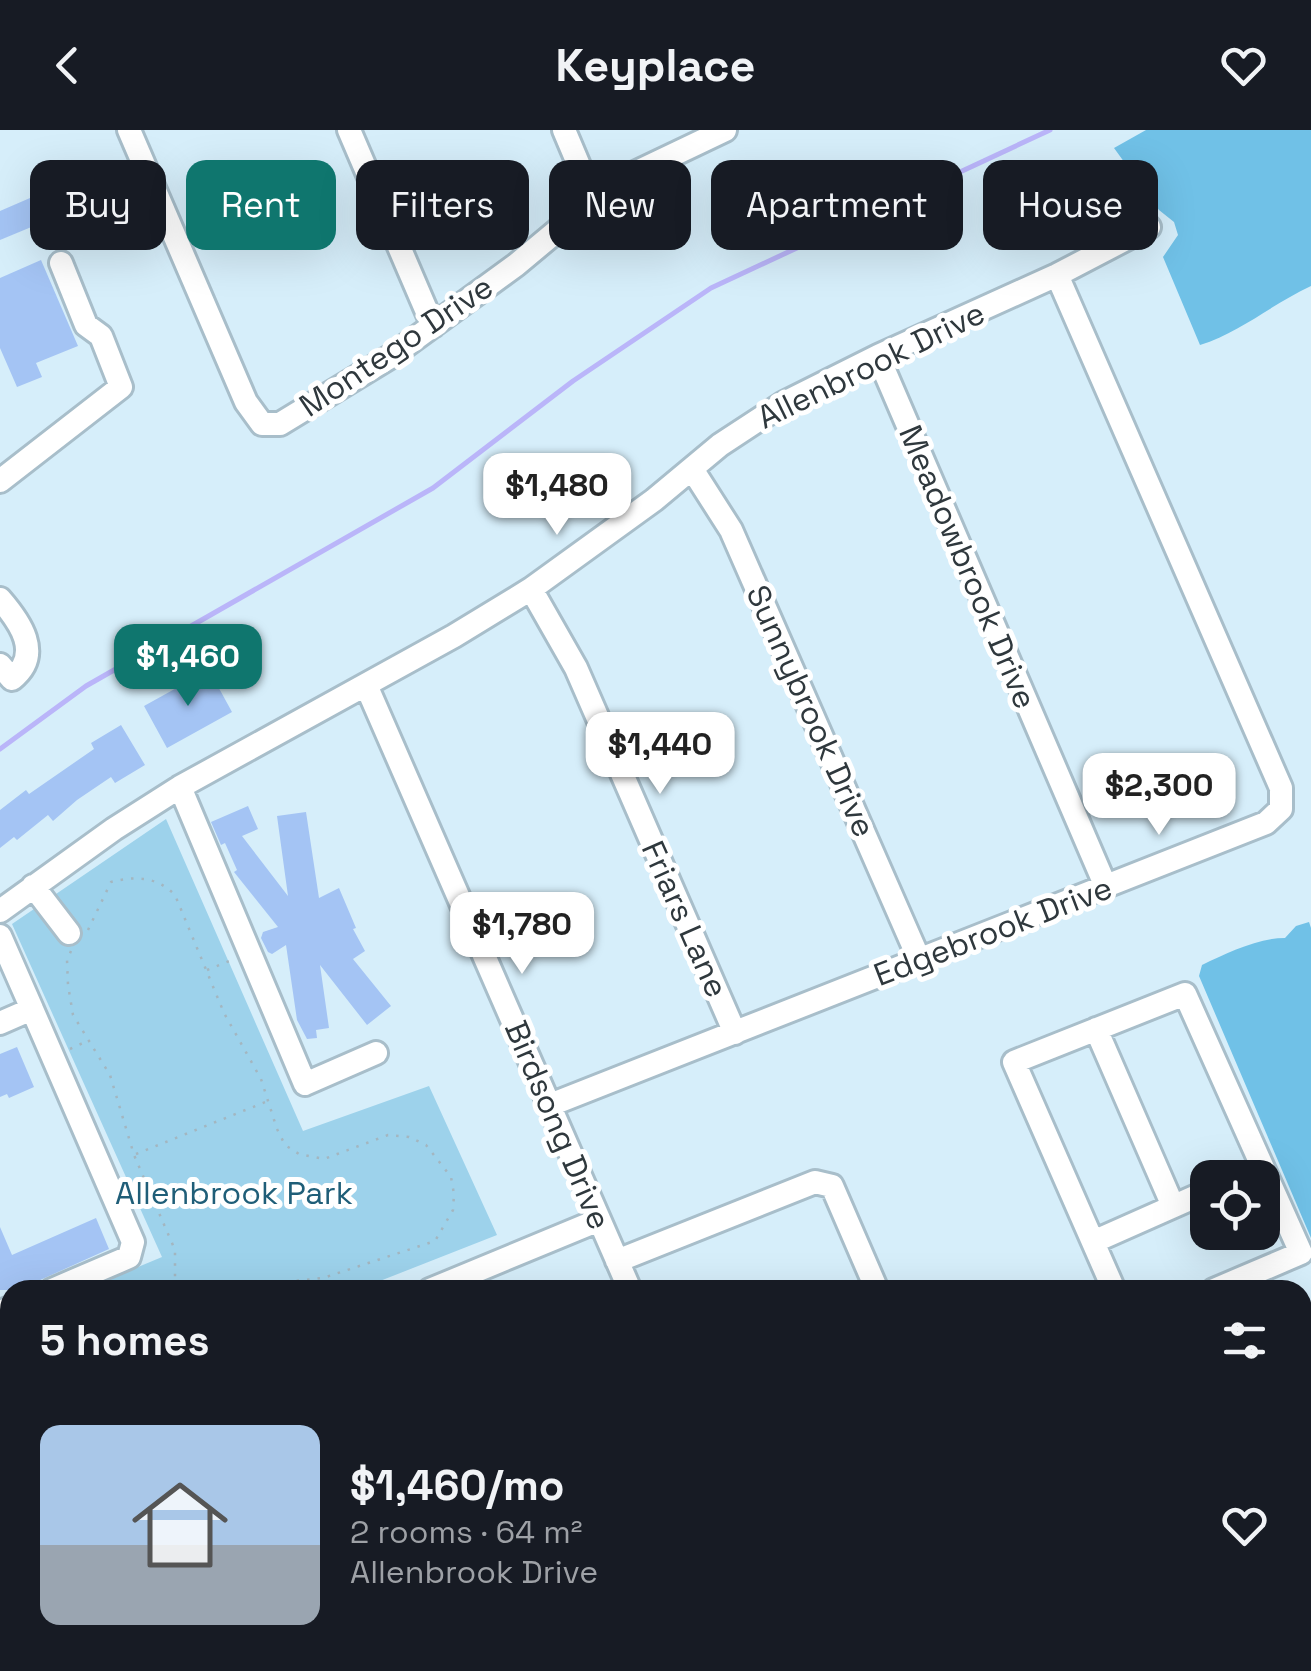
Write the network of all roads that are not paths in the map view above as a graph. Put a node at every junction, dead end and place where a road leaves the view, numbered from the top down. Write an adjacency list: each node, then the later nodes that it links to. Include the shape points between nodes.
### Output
1 (129, 130): 11 (street, Montego Drive, via 246,402 262,424 280,424)
2 (349, 130): 11 (street)
3 (564, 130): 5 (street)
4 (724, 130): 6 (street, Montego Drive)
5 (577, 160)
6 (662, 160)
7 (549, 237): 11 (street, Montego Drive)
8 (1105, 250): 10 (street, Allenbrook Drive)
9 (61, 263): 14 (street, via 122,387)
10 (1057, 275): 12 (street, Allenbrook Drive); 21 (street, Edgebrook Drive, via 1281,788 1282,809 1266,823)
11 (433, 326)
12 (878, 356): 13 (street, Allenbrook Drive, via 784,404); 21 (street, Meadowbrook Drive)
13 (692, 469): 15 (street, Allenbrook Drive); 25 (street, Sunnybrook Drive, via 731,530)
14 (0, 482)
15 (531, 590): 18 (street, Allenbrook Drive); 29 (street, Friars Lane, via 576,668)
16 (0, 599): 17 (street, via 22,624 26,646 20,672)
17 (4, 678)
18 (366, 685): 19 (street, Allenbrook Drive); 31 (street, Birdsong Drive)
19 (180, 787): 20 (street, Allenbrook Drive); 30 (street, via 305,1084)
20 (33, 886): 22 (street, Allenbrook Drive); 24 (street)
21 (1106, 887): 25 (street, Edgebrook Drive)
22 (0, 911)
23 (0, 936): 26 (street)
24 (75, 937)
25 (920, 959): 29 (street, Edgebrook Drive)
26 (32, 1009): 27 (street); 39 (street, via 133,1242 128,1257)
27 (0, 1023)
28 (1096, 1028): 32 (street, via 1185,994); 34 (street); 37 (street, via 1014,1062)
29 (734, 1033): 31 (street, Edgebrook Drive)
30 (376, 1053)
31 (550, 1105): 36 (street, Birdsong Drive)
32 (1259, 1160)
33 (1190, 1199): 34 (street)
34 (1174, 1206): 37 (street)
35 (1280, 1206): 44 (street, via 1301,1253)
36 (599, 1220): 38 (street, Birdsong Drive); 40 (street)
37 (1093, 1242): 43 (street)
38 (617, 1261): 41 (street, Birdsong Drive); 42 (street, via 815,1182 832,1186)
39 (75, 1280)
40 (454, 1280)
41 (626, 1280)
42 (873, 1280)
43 (1110, 1280)
44 (1238, 1280)

